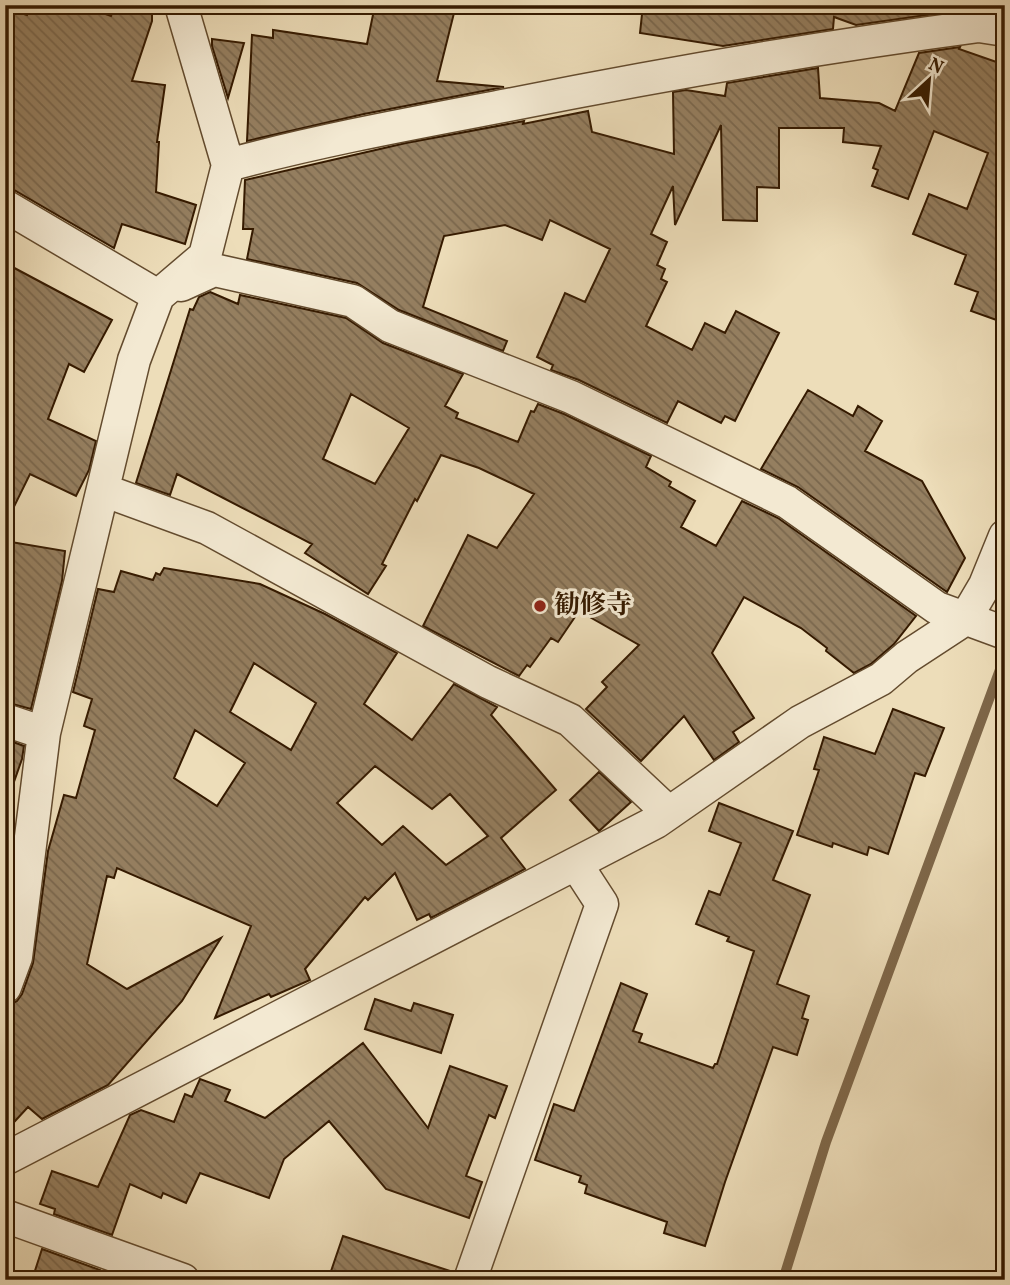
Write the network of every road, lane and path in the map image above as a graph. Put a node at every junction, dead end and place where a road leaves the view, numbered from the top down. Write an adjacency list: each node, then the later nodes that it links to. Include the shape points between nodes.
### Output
1 (181, 5): 3 (street)
2 (1005, 30): 3 (street, via 979,26 661,75 306,144)
3 (228, 165): 5 (street, via 205,256)
4 (5, 206): 5 (street)
5 (158, 296): 6 (street, via 134,359); 8 (street, via 214,270 353,301 390,326 571,397 787,502 937,608)
6 (103, 490): 10 (street); 11 (street, via 206,528 488,682 570,720)
7 (1005, 536): 8 (street, via 985,585)
8 (987, 627): 11 (street, via 907,657 881,679 800,722)
9 (5, 720): 10 (street)
10 (44, 733): 13 (street, via 16,957)
11 (669, 813): 12 (street)
12 (576, 864): 14 (street); 17 (street, via 602,904)
13 (5, 986)
14 (5, 1159)
15 (5, 1216): 16 (street)
16 (183, 1280)
17 (470, 1280)

